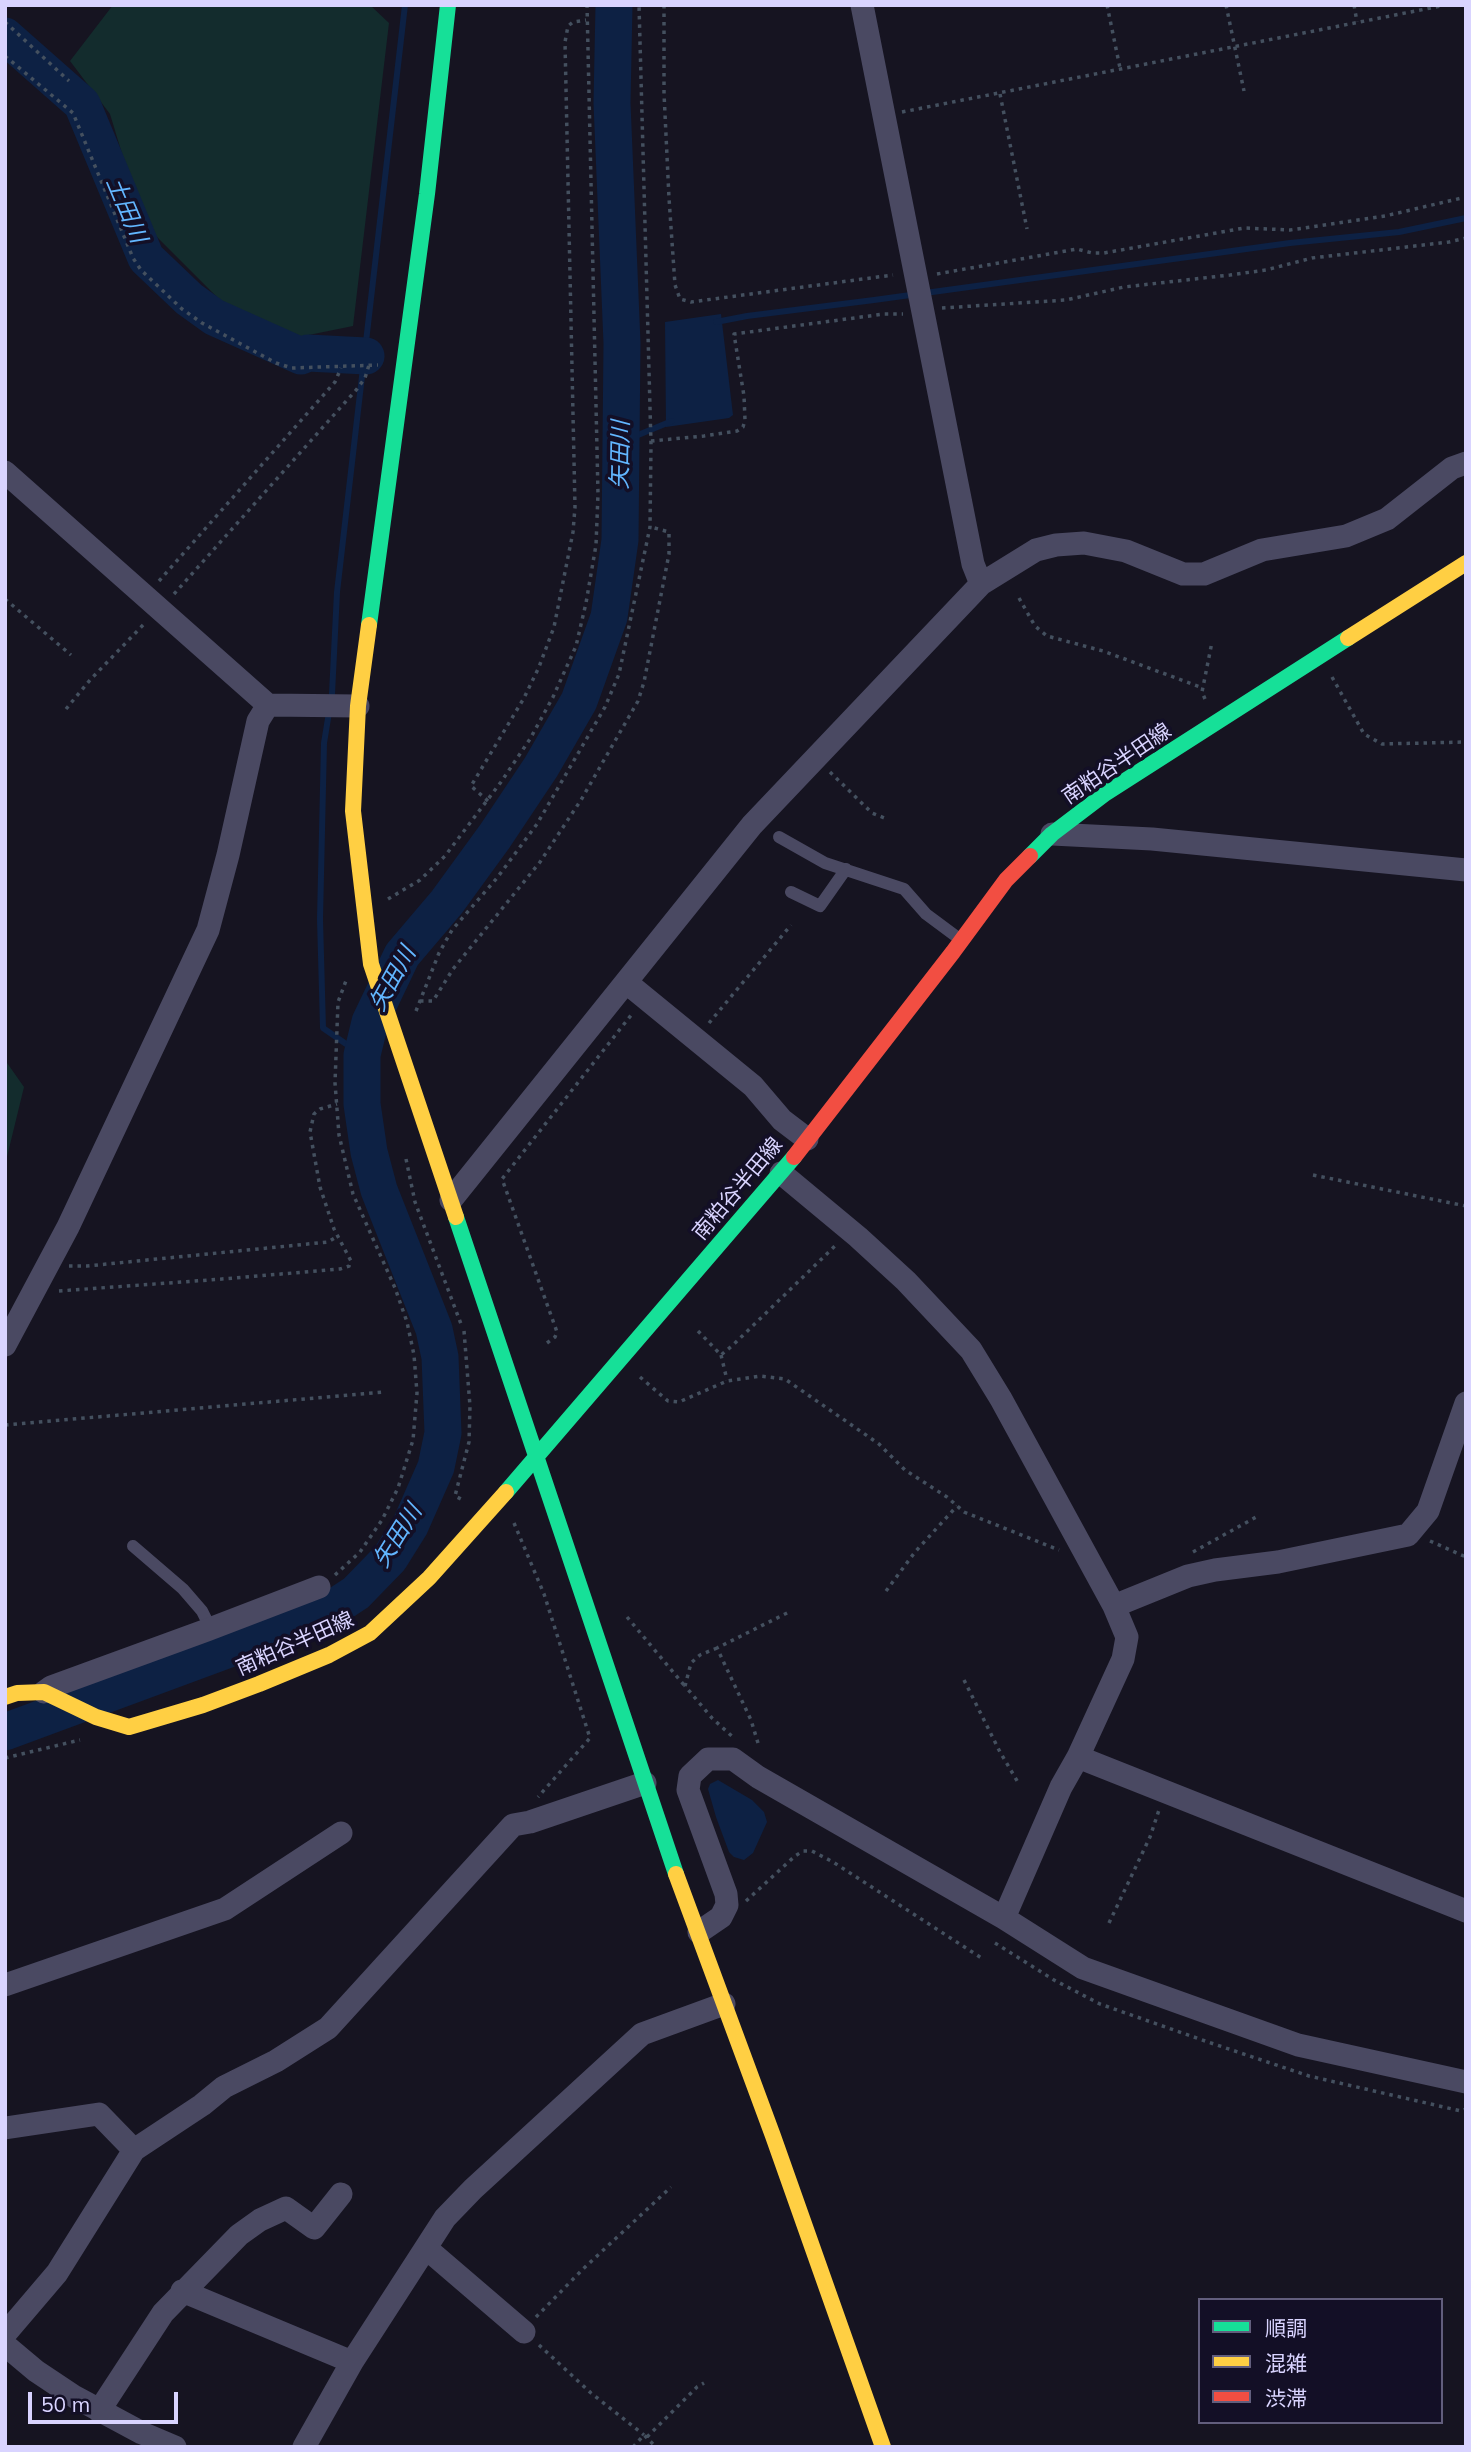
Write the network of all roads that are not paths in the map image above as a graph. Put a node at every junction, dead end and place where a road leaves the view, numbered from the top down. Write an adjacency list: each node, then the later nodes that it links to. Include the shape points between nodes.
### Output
1 (448, 5): 8 (street)
2 (862, 5): 6 (street, via 973,564)
3 (1466, 463): 6 (street, via 1452,468 1387,519 1346,536 1262,550 1203,574 1183,574 1126,551 1084,543 1036,550)
4 (5, 472): 7 (street)
5 (1466, 564): 9 (street, 南粕谷半田線, via 1106,793)
6 (981, 584): 15 (street, via 752,825)
7 (268, 705): 8 (street); 19 (street, via 258,722 208,930 51,1260)
8 (358, 706): 18 (street, via 353,811 370,957)
9 (1052, 834): 12 (street, via 1152,839); 14 (street, 南粕谷半田線, via 1006,880)
10 (779, 837): 11 (lane, via 825,863)
11 (846, 869): 13 (lane, via 824,911); 14 (lane, via 905,889 926,914)
12 (1466, 870)
13 (791, 892)
14 (962, 940): 16 (street, 南粕谷半田線)
15 (636, 991): 16 (street, via 753,1086 782,1120); 18 (street)
16 (807, 1139): 17 (street, 南粕谷半田線)
17 (781, 1173): 21 (street, 南粕谷半田線); 24 (street, via 906,1280 971,1350)
18 (451, 1200): 21 (street)
19 (5, 1345)
20 (1466, 1403): 24 (street, via 1427,1511 1408,1535 1188,1576)
21 (536, 1459): 27 (street, 南粕谷半田線, via 429,1578 370,1633 328,1655 203,1705 129,1727); 29 (street)
22 (133, 1546): 25 (lane, via 183,1589)
23 (319, 1587): 25 (street)
24 (1114, 1606): 28 (street, via 1126,1637 1123,1659)
25 (211, 1629): 27 (street)
26 (9, 1689): 27 (street, 南粕谷半田線)
27 (44, 1692)
28 (1078, 1757): 31 (street); 32 (street)
29 (645, 1783): 33 (street); 38 (street, via 513,1825 328,2028 224,2087)
30 (341, 1833): 34 (street, via 225,1909)
31 (1466, 1911)
32 (1004, 1918): 33 (street, via 733,1759 708,1759 690,1776 688,1790 726,1894 721,1917); 36 (street, via 1083,1968 1298,2045)
33 (699, 1932): 35 (street)
34 (5, 1985)
35 (724, 2004): 40 (street, via 642,2034 473,2189 445,2218); 49 (street)
36 (1466, 2082)
37 (5, 2129): 38 (street, via 99,2114)
38 (134, 2150): 43 (street, via 57,2273)
39 (341, 2194): 41 (street, via 314,2228 286,2208 260,2220)
40 (426, 2248): 42 (street); 45 (street)
41 (182, 2291): 45 (street); 46 (street)
42 (524, 2332)
43 (5, 2334)
44 (5, 2345): 46 (street)
45 (352, 2362): 48 (street)
46 (99, 2411): 47 (street)
47 (175, 2447)
48 (304, 2447)
49 (883, 2447)

